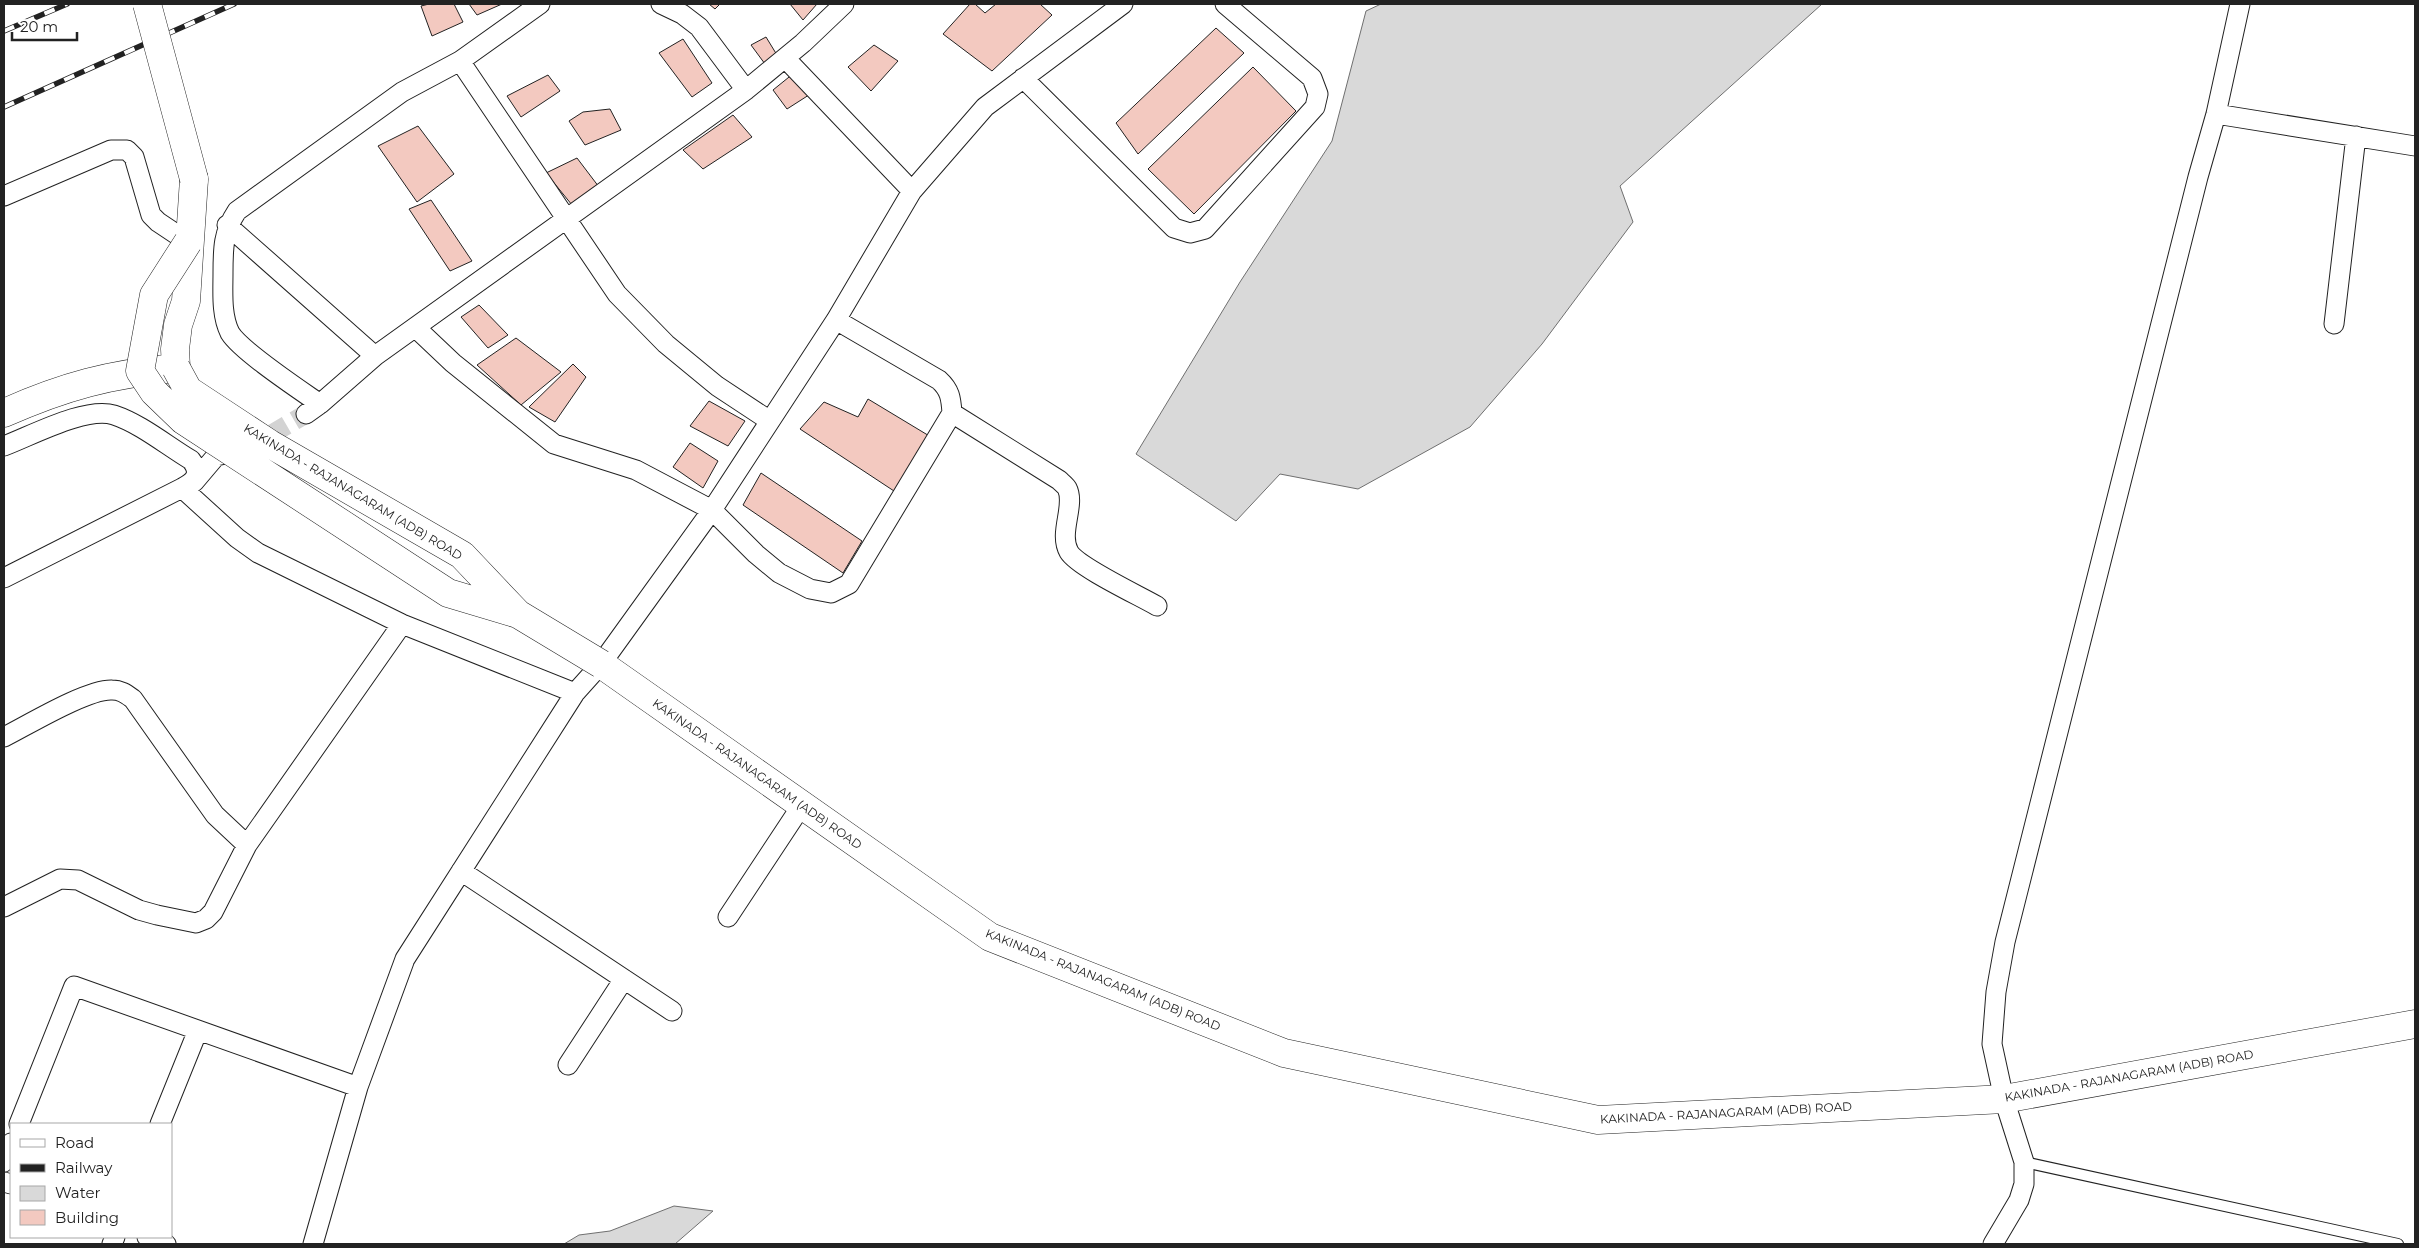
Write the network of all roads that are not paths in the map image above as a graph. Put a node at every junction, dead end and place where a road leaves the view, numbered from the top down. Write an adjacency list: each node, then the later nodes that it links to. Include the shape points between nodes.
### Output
1 (147, 4): 19 (main road, KAKINADA - RAJANAGARAM (ADB) ROAD, bridge, via 194,179)
2 (540, 4): 9 (street)
3 (661, 4): 11 (street, via 699,26)
4 (844, 4): 8 (street)
5 (1123, 4): 10 (street)
6 (1225, 4): 10 (street, via 1312,78 1318,94 1315,107 1206,229 1190,233 1174,228)
7 (2240, 4): 12 (street)
8 (785, 58): 11 (street); 15 (street)
9 (460, 61): 17 (street); 18 (street, via 402,92 237,211)
10 (1023, 78): 15 (street, via 985,107)
11 (746, 90): 17 (street)
12 (2216, 114): 13 (street); 51 (street, via 2005,942 1996,992 1992,1044)
13 (2356, 136): 14 (street); 21 (street)
14 (2415, 146)
15 (912, 191): 20 (street)
16 (4, 196): 19 (street, via 111,150 126,150 134,157 151,215)
17 (566, 218): 22 (street); 28 (street, via 617,294 666,344 716,386)
18 (227, 225): 23 (street); 23 (street, via 223,245 223,308 230,333 313,409)
19 (188, 242): 24 (main road, KAKINADA - RAJANAGARAM (ADB) ROAD, via 186,300 178,326); 25 (main road, bridge, via 154,295)
20 (836, 320): 27 (street, via 939,380 948,388); 28 (street)
21 (2334, 324)
22 (416, 328): 23 (street); 32 (street, via 453,363 554,444 636,470)
23 (375, 356)
24 (176, 368): 25 (main road); 35 (main road, KAKINADA - RAJANAGARAM (ADB) ROAD, bridge, via 188,390 270,444 462,555)
25 (140, 371): 26 (main road, via 52,392); 35 (main road, bridge, via 154,392 184,420 448,593)
26 (4, 413)
27 (952, 413): 32 (street, via 849,584 831,593 810,589 779,573); 34 (street, via 1059,480 1068,494 1065,534 1069,552 1081,563)
28 (770, 420): 32 (street)
29 (4, 446): 31 (street, via 73,420 95,414 112,415 191,460 197,475)
30 (246, 449): 31 (street, via 216,456)
31 (188, 485): 33 (street); 36 (street, via 237,538 258,553)
32 (712, 510): 37 (street)
33 (4, 578)
34 (1157, 606)
35 (518, 614): 37 (main road, KAKINADA - RAJANAGARAM (ADB) ROAD, bridge)
36 (402, 624): 38 (street); 41 (street)
37 (601, 664): 38 (street); 40 (main road, KAKINADA - RAJANAGARAM (ADB) ROAD)
38 (575, 693): 42 (street)
39 (4, 737): 41 (street, via 91,694 122,691 132,700 215,815)
40 (802, 805): 44 (street); 51 (main road, KAKINADA - RAJANAGARAM (ADB) ROAD, via 990,937 1284,1053 1598,1120)
41 (247, 845): 43 (street, via 214,912 196,923 139,910 78,880 69,879 60,879)
42 (461, 871): 45 (street); 50 (street, via 405,959)
43 (4, 907)
44 (728, 917)
45 (624, 979): 46 (street); 49 (street)
46 (672, 1011)
47 (2415, 1024): 51 (main road, KAKINADA - RAJANAGARAM (ADB) ROAD)
48 (198, 1030): 50 (street); 52 (street, via 74,986); 53 (street)
49 (568, 1065)
50 (358, 1087): 59 (street)
51 (2004, 1099): 56 (street)
52 (19, 1123)
53 (160, 1123)
54 (10, 1146): 55 (street)
55 (4, 1162)
56 (2024, 1162): 60 (street, via 2024,1184 2019,1200); 61 (lane)
57 (150, 1238): 58 (street)
58 (166, 1244)
59 (313, 1244)
60 (1993, 1244)
61 (2398, 1244)

